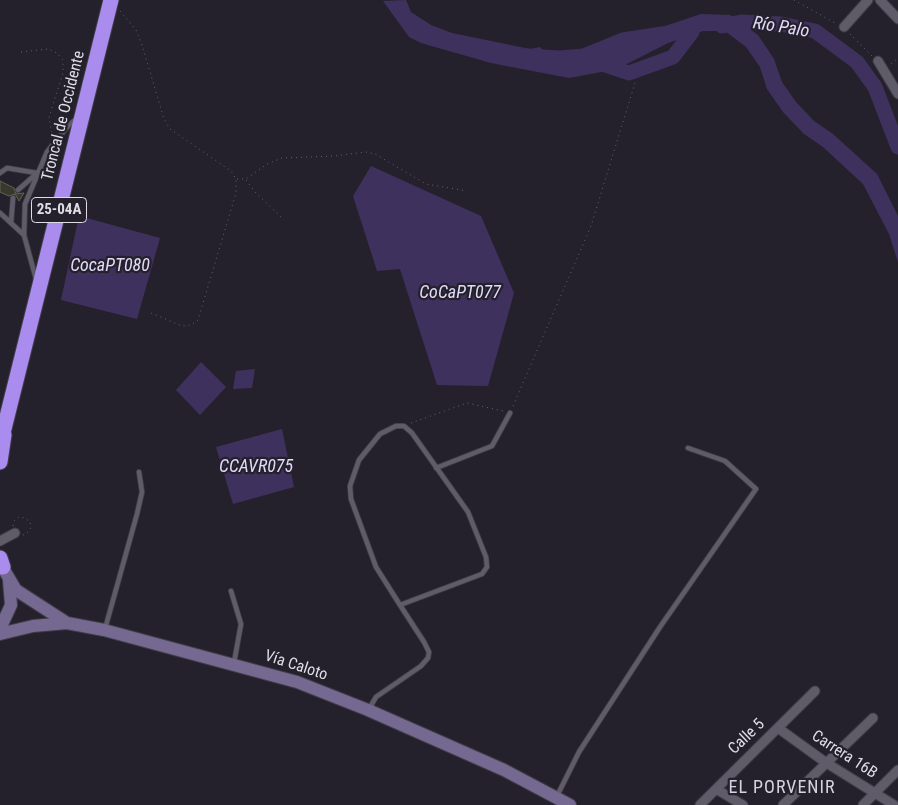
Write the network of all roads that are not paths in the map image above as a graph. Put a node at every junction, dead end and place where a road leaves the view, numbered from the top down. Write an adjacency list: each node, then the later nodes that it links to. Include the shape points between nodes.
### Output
1 (868, 0): 5 (street)
2 (880, 0): 4 (street)
3 (111, 1): 8 (highway, Troncal de Occidente / 25-04A)
4 (898, 19)
5 (844, 27)
6 (878, 61): 7 (street)
7 (898, 94)
8 (83, 113): 10 (lane, via 56,141); 16 (highway, Troncal de Occidente / 25-04A)
9 (0, 173): 10 (lane, via 7,168)
10 (37, 173): 11 (lane); 15 (lane, via 25,204)
11 (18, 190)
12 (13, 198): 14 (lane)
13 (0, 213): 14 (lane)
14 (11, 223): 15 (lane)
15 (24, 235): 16 (lane)
16 (39, 290): 18 (highway, Troncal de Occidente / 25-04A)
17 (510, 412): 22 (lane, via 492,446)
18 (3, 428): 19 (highway, Troncal de Occidente / 25-04A); 21 (highway)
19 (0, 445)
20 (688, 448): 42 (lane, via 725,461 756,489 660,627 585,744)
21 (0, 462)
22 (436, 468): 28 (lane, via 468,512 488,567 482,574); 28 (lane, via 412,433 404,426 396,426 380,434 359,460 350,486 351,500 376,567)
23 (139, 472): 31 (lane, via 142,492)
24 (14, 530): 25 (street)
25 (0, 541)
26 (3, 567): 29 (street, Vía Caloto, via 21,594); 30 (street, via 11,605)
27 (232, 591): 33 (lane, via 241,624)
28 (400, 605): 35 (lane, via 424,642 428,658 376,697)
29 (67, 623): 31 (street, Vía Caloto); 32 (street, Vía Caloto, via 33,626)
30 (0, 629)
31 (104, 630): 33 (street, Vía Caloto)
32 (0, 634)
33 (234, 664): 35 (street, Vía Caloto, via 297,682)
34 (815, 691): 37 (street, Calle 5)
35 (368, 710): 42 (street, Vía Caloto, via 504,770)
36 (873, 718): 38 (street)
37 (778, 728): 38 (street, Carrera 16B); 40 (street, Calle 5)
38 (826, 762): 41 (street, Carrera 16B); 46 (street)
39 (898, 770): 41 (street)
40 (716, 789): 44 (street, Calle 5); 45 (street)
41 (876, 793): 47 (street); 48 (street, Carrera 16B)
42 (556, 798): 43 (street, Vía Caloto)
43 (570, 805)
44 (700, 805)
45 (743, 805)
46 (783, 805)
47 (864, 805)
48 (894, 805)

